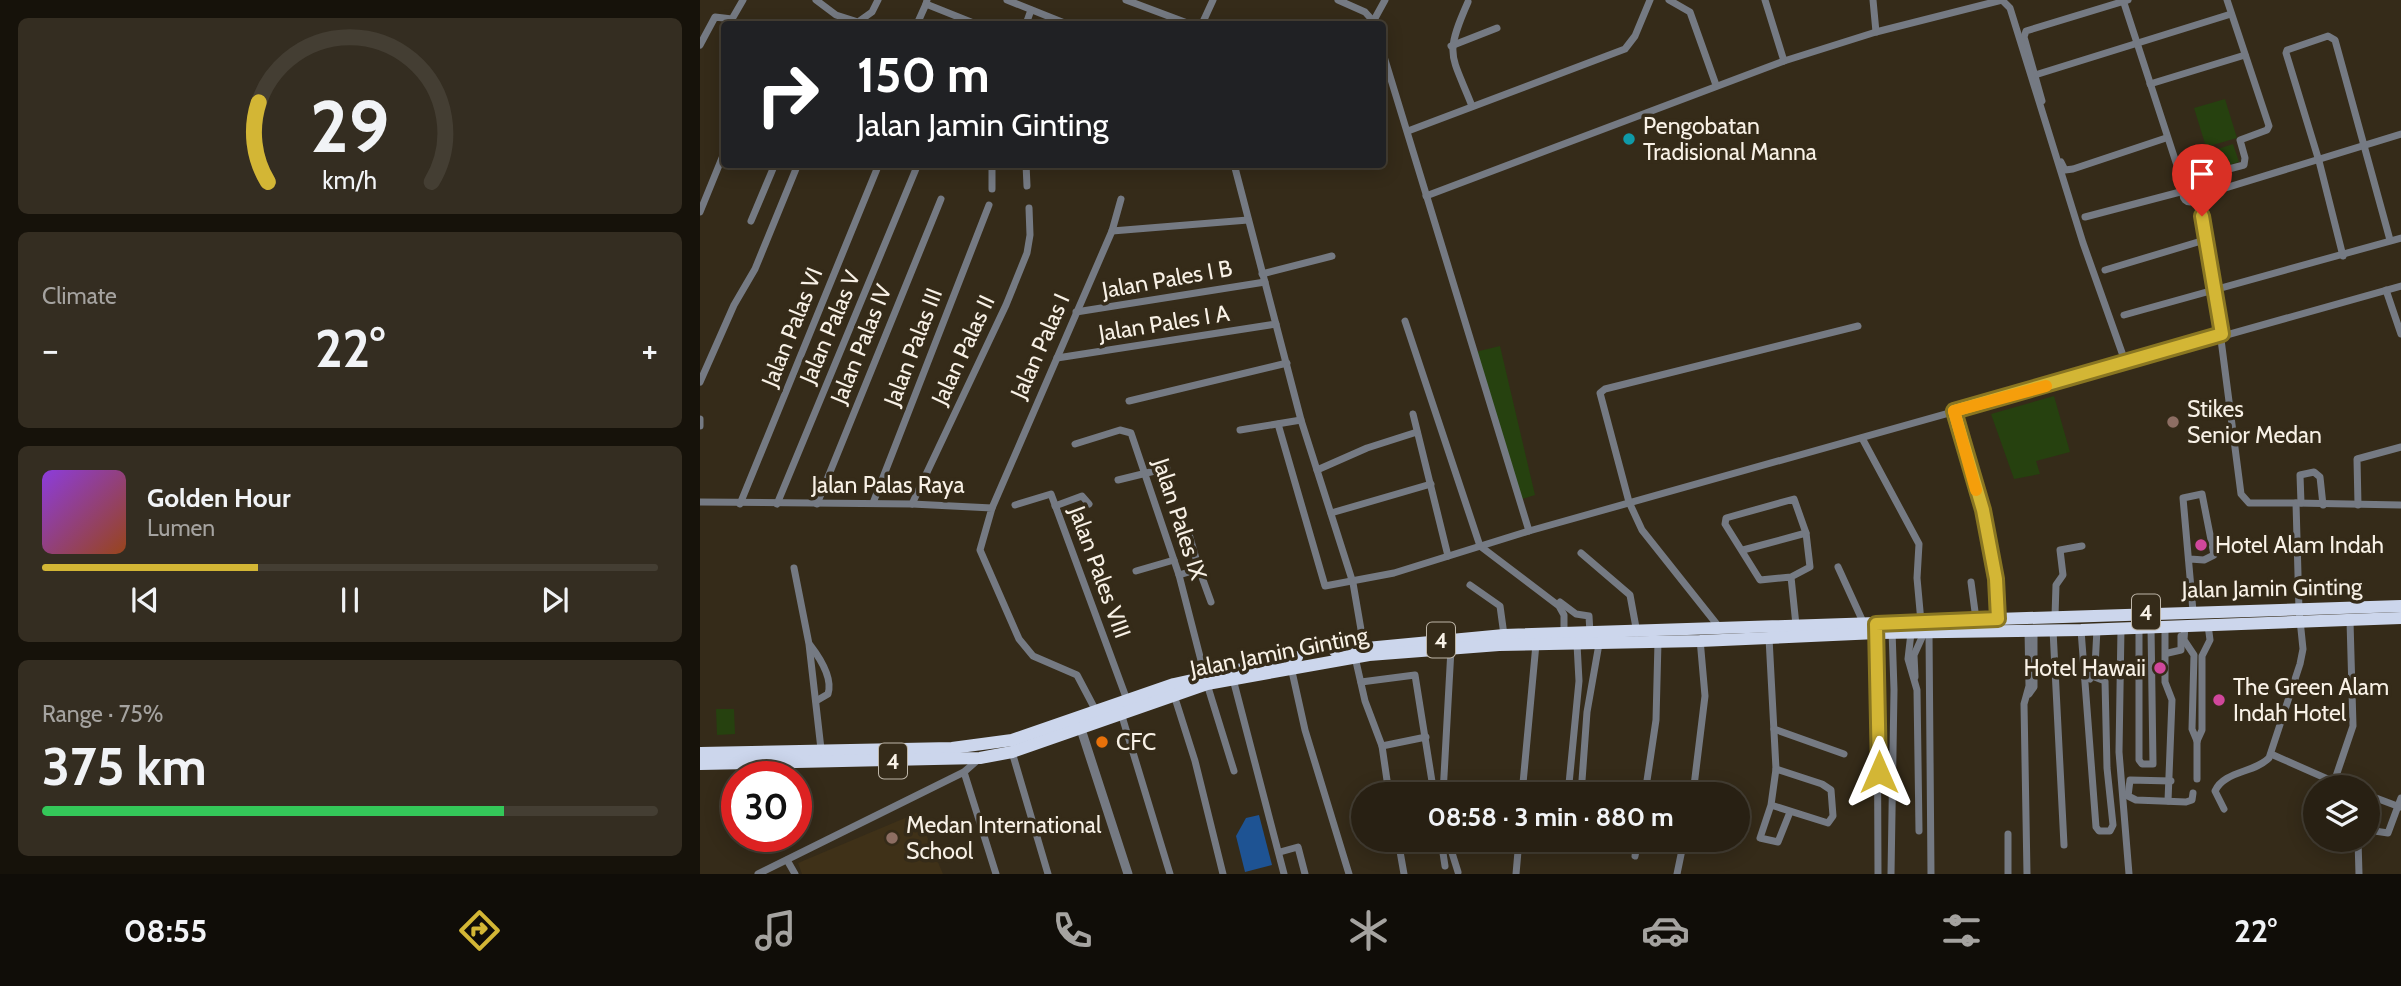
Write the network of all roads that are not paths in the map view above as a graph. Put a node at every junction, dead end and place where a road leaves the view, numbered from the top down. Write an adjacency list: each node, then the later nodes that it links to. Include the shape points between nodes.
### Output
1 (743, 0): 34 (street, via 734,18 715,17)
2 (816, 0): 19 (street)
3 (878, 0): 22 (street)
4 (1007, 0): 17 (street)
5 (1126, 0): 27 (street)
6 (1213, 0): 28 (street)
7 (1338, 0): 29 (street)
8 (1385, 0): 30 (street)
9 (1650, 0): 42 (street, via 1626,49)
10 (1669, 0): 41 (street, via 1690,12)
11 (1765, 0): 37 (street)
12 (1873, 0): 32 (street)
13 (2227, 0): 18 (street)
14 (2125, 1): 33 (street); 38 (street, via 2026,31)
15 (926, 2): 23 (street); 24 (street)
16 (1468, 2): 35 (street)
17 (1031, 10): 25 (street); 26 (street)
18 (2231, 14): 33 (street); 36 (street)
19 (836, 15): 20 (street); 21 (street)
20 (833, 21)
21 (855, 21)
22 (859, 21)
23 (918, 21)
24 (969, 21)
25 (1027, 21)
26 (1059, 21)
27 (1182, 21)
28 (1203, 21)
29 (1374, 21)
30 (1375, 21)
31 (1497, 28): 35 (street)
32 (1876, 32): 37 (street); 90 (street, via 1994,1 2007,3)
33 (2136, 44): 38 (street); 40 (street)
34 (700, 45)
35 (1451, 46): 42 (street)
36 (2245, 55): 40 (street); 56 (street, via 2268,129 2240,140 2244,165 2198,177)
37 (1784, 61): 41 (street)
38 (2035, 75): 45 (street, via 2065,170)
39 (1386, 79): 43 (street)
40 (2150, 84): 45 (street)
41 (1716, 85): 60 (street)
42 (1472, 106): 43 (street)
43 (1408, 131): 60 (street)
44 (2400, 136): 46 (street)
45 (2166, 138): 56 (street)
46 (2365, 147): 48 (street); 48 (street, via 2335,40 2329,36 2306,43 2286,53); 73 (street)
47 (721, 160): 66 (street)
48 (2319, 161): 61 (street); 75 (street)
49 (773, 168): 69 (street)
50 (796, 168): 91 (street, via 755,269)
51 (877, 168): 115 (street, Jalan Palas VI)
52 (916, 168): 116 (street, Jalan Palas V)
53 (992, 168): 58 (street)
54 (1026, 168): 57 (street)
55 (1237, 168): 68 (street)
56 (2178, 173): 59 (street)
57 (1027, 186)
58 (992, 189)
59 (2184, 191): 61 (street, via 2186,201); 67 (street)
60 (1426, 196): 125 (street)
61 (2196, 198): 72 (street)
62 (941, 199): 111 (street, Jalan Palas IV)
63 (1121, 199): 70 (street, Jalan Palas I)
64 (989, 205): 112 (street, Jalan Palas III)
65 (1029, 208): 113 (street, Jalan Palas II, via 1030,235 1022,266)
66 (700, 212)
67 (2085, 217)
68 (1248, 220): 70 (street); 77 (street)
69 (751, 221)
70 (1112, 231): 81 (street, Jalan Palas I)
71 (2401, 238): 73 (street)
72 (2208, 239): 76 (street); 79 (street)
73 (2390, 240): 75 (street)
74 (1332, 256): 77 (street, Jalan Pales I B)
75 (2343, 256): 79 (street)
76 (2105, 270)
77 (1264, 278): 81 (street, Jalan Pales I B); 84 (street)
78 (2401, 286): 80 (street)
79 (2215, 289): 82 (street); 86 (street)
80 (2386, 290): 86 (street); 87 (street)
81 (1076, 312): 88 (street, Jalan Palas I)
82 (2124, 315)
83 (1405, 321): 128 (street)
84 (1276, 324): 88 (street, Jalan Pales I A); 89 (street)
85 (1858, 326): 110 (street, via 1602,390)
86 (2222, 334): 90 (street); 114 (street, via 2242,497 2249,503)
87 (2401, 334)
88 (1057, 358): 123 (street, Jalan Palas I)
89 (1287, 363): 92 (street); 96 (street)
90 (2126, 364): 93 (street)
91 (700, 382)
92 (1129, 401)
93 (1954, 411): 101 (street); 151 (street, via 1983,510)
94 (1413, 414): 100 (street)
95 (700, 419): 98 (street)
96 (1301, 420): 97 (street); 105 (street)
97 (1278, 424): 99 (street); 142 (street, via 1324,584)
98 (700, 425)
99 (1240, 430)
100 (1417, 432): 105 (street); 108 (street)
101 (1862, 438): 110 (street); 163 (street, via 1919,544)
102 (1075, 444): 106 (street, Jalan Pales IX, via 1127,430)
103 (2401, 447): 120 (street, via 2357,458)
104 (1167, 468): 106 (street)
105 (1317, 470): 124 (street)
106 (1145, 473): 107 (street); 134 (street, Jalan Pales IX)
107 (1118, 480)
108 (1431, 484): 124 (street); 132 (street)
109 (700, 502): 115 (street, Jalan Palas Raya)
110 (1629, 502): 125 (street); 160 (street, via 1642,530)
111 (817, 503): 112 (street, Jalan Palas Raya); 116 (street, Jalan Palas Raya)
112 (873, 503): 113 (street, Jalan Palas Raya)
113 (912, 503): 123 (street, Jalan Palas Raya)
114 (2299, 503): 119 (street); 119 (street, via 2300,475 2314,471 2320,477); 148 (street)
115 (740, 504): 116 (street, Jalan Palas Raya)
116 (777, 504)
117 (1089, 504): 122 (street, via 1082,496)
118 (1015, 505): 122 (street, Jalan Pales VIII, via 1048,493)
119 (2323, 505): 120 (street)
120 (2358, 505): 121 (street)
121 (2401, 505)
122 (1055, 506): 194 (street, Jalan Pales VIII)
123 (992, 508): 196 (street, Jalan Palas Raya, via 980,550 1019,639 1033,656 1077,675)
124 (1331, 513): 142 (street)
125 (1529, 531): 128 (street)
126 (1806, 533): 130 (street); 130 (street, via 1797,502 1791,498 1726,518 1725,524); 140 (street, via 1810,568)
127 (1189, 534): 137 (street)
128 (1482, 545): 132 (street); 167 (street, via 1559,606); 171 (street, via 1576,614 1589,616)
129 (2082, 546): 147 (street, via 2060,550 2063,575 2056,585)
130 (1743, 550): 140 (street, via 1761,581)
131 (1581, 554): 166 (street, via 1630,595)
132 (1448, 556): 142 (street)
133 (2190, 559): 133 (street, via 2183,498 2202,494 2215,553 2204,560); 146 (street)
134 (1174, 560): 138 (street); 139 (street, Jalan Pales IX)
135 (1838, 567): 157 (street)
136 (794, 568): 173 (street)
137 (1199, 569): 139 (street); 144 (street)
138 (1136, 571)
139 (1179, 575): 187 (street, Jalan Pales IX)
140 (1791, 577): 153 (street)
141 (1971, 582): 150 (street)
142 (1353, 583): 177 (street)
143 (1470, 585): 168 (street, via 1500,606)
144 (1211, 602)
145 (2401, 606): 148 (highway, Jalan Jamin Ginting / 4)
146 (2193, 611): 147 (highway, Jalan Jamin Ginting / 4); 148 (highway, Jalan Jamin Ginting / 4)
147 (2055, 616): 151 (highway, Jalan Jamin Ginting / 4)
148 (2300, 617): 152 (highway, Jalan Jamin Ginting / 4); 155 (highway, Jalan Jamin Ginting / 4); 213 (street, via 2300,664)
149 (2401, 618): 152 (highway, Jalan Jamin Ginting / 4)
150 (1976, 619): 151 (highway, Jalan Jamin Ginting / 4); 163 (highway, Jalan Jamin Ginting / 4)
151 (1998, 619)
152 (2350, 621): 224 (street, via 2353,726)
153 (1796, 625): 157 (highway, Jalan Jamin Ginting / 4); 160 (highway, Jalan Jamin Ginting / 4)
154 (2182, 625): 155 (highway, Jalan Jamin Ginting / 4); 156 (highway, Jalan Jamin Ginting / 4); 178 (street, via 2182,648); 183 (street)
155 (2208, 625): 183 (street, via 2210,640)
156 (2152, 626): 156 (street, via 2153,764 2141,764 2139,760); 159 (highway, Jalan Jamin Ginting / 4); 178 (street)
157 (1872, 627): 158 (highway, Jalan Jamin Ginting / 4); 170 (highway, Jalan Jamin Ginting / 4); 182 (street)
158 (1892, 628): 163 (highway, Jalan Jamin Ginting / 4); 179 (street)
159 (2121, 628): 162 (highway, Jalan Jamin Ginting / 4); 276 (street, via 2119,752)
160 (1720, 629): 169 (highway, Jalan Jamin Ginting / 4)
161 (2031, 629): 163 (highway, Jalan Jamin Ginting / 4); 164 (highway, Jalan Jamin Ginting / 4); 275 (street, via 2034,687 2024,704)
162 (2097, 629): 165 (highway, Jalan Jamin Ginting / 4); 184 (street)
163 (1921, 630): 185 (street, via 1914,655); 185 (street, via 1908,659); 273 (street)
164 (2053, 630): 165 (highway, Jalan Jamin Ginting / 4); 245 (street)
165 (2081, 630): 180 (street)
166 (1637, 633): 169 (highway, Jalan Jamin Ginting / 4); 171 (highway, Jalan Jamin Ginting / 4)
167 (1564, 634): 168 (highway, Jalan Jamin Ginting / 4); 171 (highway, Jalan Jamin Ginting / 4)
168 (1504, 635): 177 (highway, Jalan Jamin Ginting / 4)
169 (1700, 636): 170 (highway, Jalan Jamin Ginting / 4); 172 (highway, Jalan Jamin Ginting / 4); 234 (street, via 1705,696)
170 (1769, 638): 203 (street)
171 (1595, 639): 172 (highway, Jalan Jamin Ginting / 4); 175 (highway, Jalan Jamin Ginting / 4); 190 (street, via 1596,671)
172 (1658, 642): 233 (street, via 1656,720)
173 (809, 644): 195 (street); 195 (street, via 830,685 828,694)
174 (1536, 644): 175 (highway, Jalan Jamin Ginting / 4); 176 (highway, Jalan Jamin Ginting / 4); 231 (street)
175 (1577, 645): 188 (street)
176 (1451, 649): 177 (highway, Jalan Jamin Ginting / 4); 230 (street)
177 (1364, 651): 181 (highway, Jalan Jamin Ginting / 4); 187 (highway, Jalan Jamin Ginting / 4); 189 (street)
178 (2168, 653): 227 (street)
179 (1893, 666): 182 (street); 191 (street)
180 (2082, 666): 184 (street); 184 (street)
181 (1290, 667): 186 (highway, Jalan Jamin Ginting / 4); 267 (street)
182 (1877, 667): 192 (street)
183 (2198, 672): 200 (street); 201 (street)
184 (2091, 675): 218 (street, via 2105,681); 220 (street)
185 (1915, 677): 242 (street)
186 (1233, 679): 187 (highway, Jalan Jamin Ginting / 4); 246 (street)
187 (1206, 680): 193 (highway, Jalan Jamin Ginting / 4); 194 (highway, Jalan Jamin Ginting / 4); 221 (street, Jalan Pales IX)
188 (1579, 681): 190 (street); 197 (street)
189 (1361, 682): 206 (street, via 1415,675); 208 (street)
190 (1591, 682): 198 (street)
191 (1894, 690): 192 (street); 272 (street)
192 (1878, 691): 271 (street)
193 (1174, 694): 199 (highway, Jalan Jamin Ginting / 4); 264 (street)
194 (1127, 699): 196 (highway, Jalan Jamin Ginting / 4)
195 (816, 701): 209 (street)
196 (1096, 711): 202 (highway, Jalan Jamin Ginting / 4)
197 (1577, 712): 198 (street); 204 (street)
198 (1587, 712): 205 (street)
199 (1121, 713): 202 (highway, Jalan Jamin Ginting / 4); 263 (street)
200 (2192, 720): 201 (street); 207 (street)
201 (2202, 721): 207 (street)
202 (1079, 723): 209 (highway, Jalan Jamin Ginting / 4, via 973,747); 210 (highway, Jalan Jamin Ginting / 4); 262 (street)
203 (1774, 729): 212 (street); 219 (street)
204 (1574, 734): 205 (street); 215 (street)
205 (1585, 735): 216 (street)
206 (1426, 737): 208 (street); 229 (street)
207 (2197, 741): 225 (street)
208 (1382, 746): 228 (street)
209 (821, 750): 211 (highway, Jalan Jamin Ginting / 4)
210 (1012, 752): 214 (highway, Jalan Jamin Ginting / 4); 261 (street)
211 (700, 753)
212 (1844, 754)
213 (2271, 754): 223 (street); 240 (street, via 2262,765 2222,780 2215,791)
214 (980, 758): 217 (highway, Jalan Jamin Ginting / 4); 222 (street)
215 (1571, 758): 216 (street); 226 (street)
216 (1583, 760): 232 (street)
217 (700, 764)
218 (2107, 768): 220 (street); 220 (street, via 2110,831 2097,829)
219 (1776, 769): 239 (street); 241 (street, via 1832,790 1830,821)
220 (2093, 769)
221 (1234, 771)
222 (964, 772): 255 (street); 260 (street)
223 (2318, 775)
224 (2336, 775)
225 (2197, 779)
226 (1569, 781): 232 (street)
227 (2171, 781): 237 (street); 237 (street, via 2130,780 2128,784 2131,799)
228 (1387, 782)
229 (1432, 782)
230 (1444, 782)
231 (1523, 782)
232 (1583, 782)
233 (1647, 782)
234 (1694, 782)
235 (2193, 793): 237 (street, via 2190,802)
236 (2380, 798): 238 (street)
237 (2168, 801)
238 (2400, 804): 243 (street, via 2388,833)
239 (1771, 805): 241 (street); 241 (street, via 1757,842 1779,841)
240 (2224, 808)
241 (1790, 812)
242 (1919, 831)
243 (2380, 832)
244 (2008, 834): 274 (street)
245 (2064, 845)
246 (1280, 852): 265 (street); 266 (street, via 1298,847)
247 (1400, 852): 268 (street)
248 (1443, 852): 256 (street)
249 (1452, 852): 257 (street)
250 (1518, 852): 269 (street)
251 (1636, 852): 254 (street)
252 (1682, 852): 270 (street)
253 (2358, 852): 277 (street)
254 (1635, 856)
255 (788, 860): 258 (street); 259 (street)
256 (1445, 866)
257 (1458, 872)
258 (758, 874)
259 (795, 874)
260 (996, 874)
261 (1048, 874)
262 (1128, 874)
263 (1170, 874)
264 (1223, 874)
265 (1284, 874)
266 (1305, 874)
267 (1349, 874)
268 (1404, 874)
269 (1516, 874)
270 (1677, 874)
271 (1878, 874)
272 (1891, 874)
273 (1931, 874)
274 (2008, 874)
275 (2026, 874)
276 (2129, 874)
277 (2359, 874)

